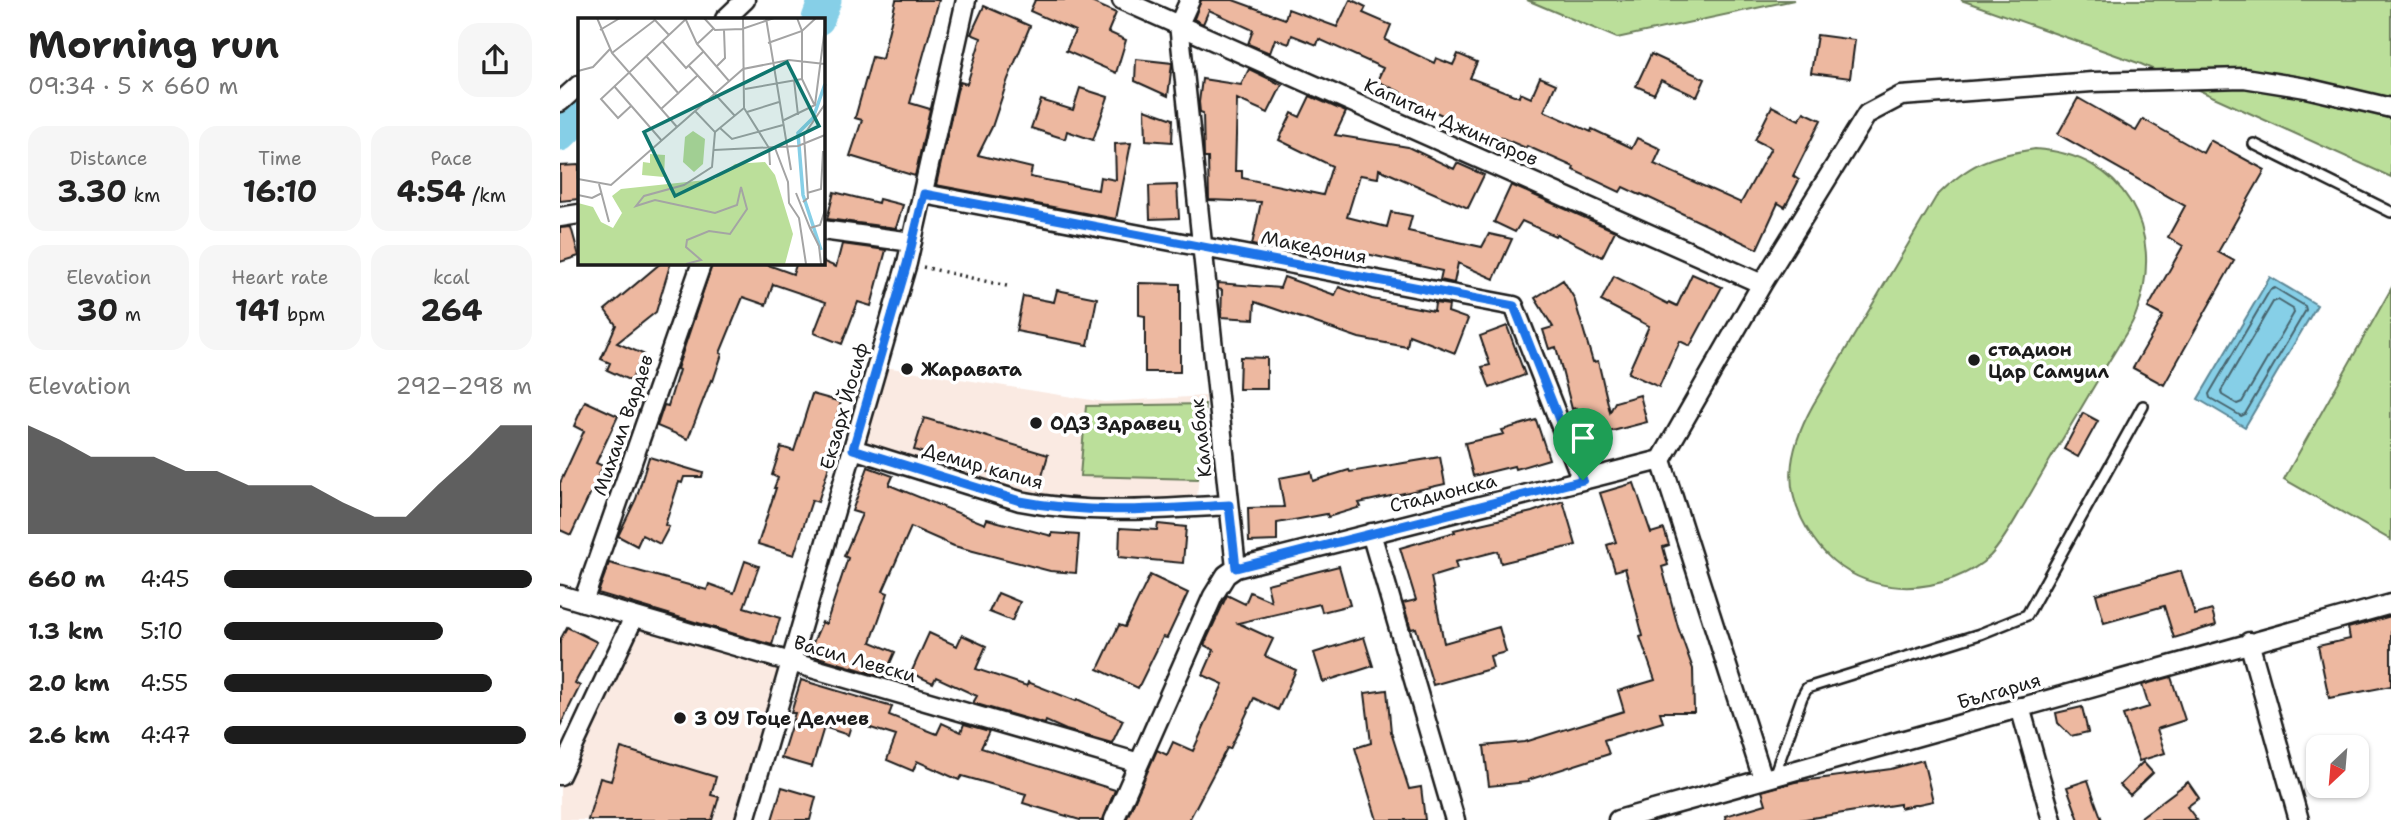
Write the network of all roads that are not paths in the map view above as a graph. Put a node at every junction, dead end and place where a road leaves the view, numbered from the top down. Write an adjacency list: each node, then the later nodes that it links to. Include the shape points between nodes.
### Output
1 (745, 0): 5 (street)
2 (966, 0): 11 (street, Екзарх Йосиф)
3 (1122, 0): 6 (street, Капитан Джингаров)
4 (1190, 0): 6 (street)
5 (726, 18)
6 (1179, 24): 17 (street, Калабак); 19 (street, Капитан Джингаров)
7 (578, 86): 8 (street)
8 (560, 102)
9 (2391, 108): 19 (street, via 2245,78 2092,82 1901,96 1867,114)
10 (2254, 144): 12 (lane)
11 (924, 194): 16 (street, Екзарх Йосиф); 17 (street, Македония)
12 (2391, 212)
13 (578, 215): 14 (street)
14 (560, 218)
15 (824, 230): 16 (street)
16 (912, 242): 21 (street, Екзарх Йосиф)
17 (1202, 247): 23 (street, Македония, via 1514,306); 24 (street, Калабак)
18 (701, 264): 28 (street, Михаил Вардев)
19 (1762, 284): 22 (street)
20 (2143, 406): 36 (lane, via 2027,615 1807,688)
21 (853, 449): 24 (street, Демир капия, via 1046,506 1117,511); 32 (street, Екзарх Йосиф)
22 (1661, 460): 23 (street, Стадионска); 36 (street)
23 (1583, 480): 25 (street, Стадионска)
24 (1229, 505): 26 (street, Калабак)
25 (1371, 533): 26 (street, Стадионска); 39 (street)
26 (1236, 568): 34 (street, via 1213,596)
27 (560, 595): 28 (street, Васил Левски)
28 (583, 602): 30 (street, Васил Левски)
29 (2391, 604): 31 (street, България)
30 (634, 617): 32 (street, Васил Левски); 35 (street)
31 (2249, 642): 33 (street, България); 42 (street)
32 (790, 662): 34 (street, Васил Левски); 37 (street, Екзарх Йосиф)
33 (2020, 707): 36 (street, България); 41 (street)
34 (1139, 764): 38 (street)
35 (560, 775)
36 (1769, 777): 40 (street, България)
37 (745, 820)
38 (1114, 820)
39 (1455, 820)
40 (1618, 820)
41 (2052, 820)
42 (2299, 820)

